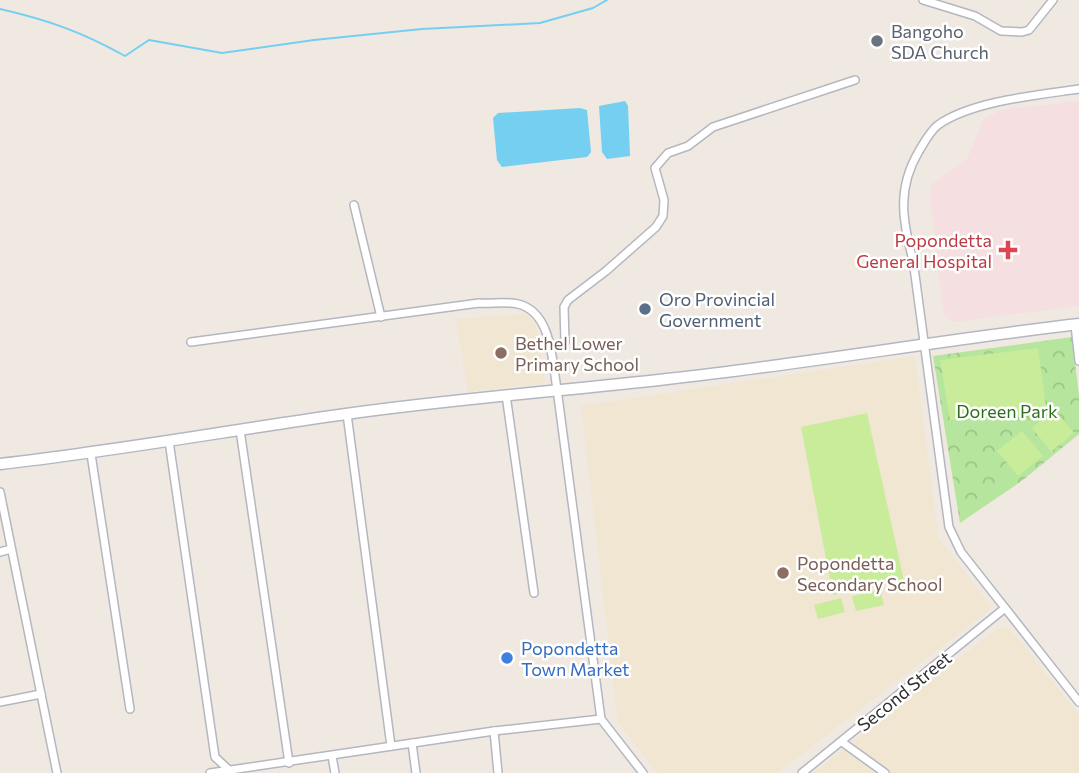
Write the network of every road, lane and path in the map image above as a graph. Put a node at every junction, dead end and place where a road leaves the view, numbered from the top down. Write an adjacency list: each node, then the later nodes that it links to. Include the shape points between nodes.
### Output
1 (923, 0): 2 (street, via 975,16 1001,32 1022,32 1030,30)
2 (1053, 0)
3 (855, 79): 10 (street, via 713,127 688,146 668,153 655,168 664,200 656,227 568,300 565,342)
4 (1079, 89): 9 (street, via 999,102 960,114 937,126 923,143 909,168 902,196)
5 (354, 205): 6 (street)
6 (381, 317): 8 (street); 10 (street, via 479,303 519,304 539,316)
7 (1077, 325): 9 (main road); 11 (street)
8 (191, 342)
9 (925, 344): 12 (main road, via 668,379); 23 (street, via 949,527 961,551)
10 (550, 346): 12 (street)
11 (1079, 361)
12 (557, 389): 13 (main road); 28 (street)
13 (506, 395): 14 (main road); 22 (street)
14 (346, 414): 15 (main road); 32 (street)
15 (240, 430): 16 (main road); 35 (street)
16 (169, 441): 17 (main road); 33 (street)
17 (91, 454): 18 (main road); 27 (street)
18 (0, 464)
19 (0, 492): 20 (street)
20 (11, 549): 21 (street); 24 (street)
21 (0, 552)
22 (534, 593)
23 (1005, 608): 26 (street); 30 (street, Second Street)
24 (41, 694): 25 (street); 39 (street)
25 (0, 702)
26 (1079, 702)
27 (130, 709)
28 (601, 719): 29 (street); 45 (street)
29 (494, 731): 31 (street); 44 (street)
30 (842, 742): 46 (street, Second Street); 47 (street)
31 (412, 743): 32 (street); 43 (street)
32 (391, 746): 34 (street)
33 (215, 757): 37 (street); 40 (street)
34 (332, 757): 35 (street); 42 (street)
35 (289, 763): 36 (street)
36 (269, 765): 38 (street); 41 (street)
37 (229, 770): 38 (street); 40 (street)
38 (242, 771)
39 (57, 773)
40 (208, 773)
41 (261, 773)
42 (335, 773)
43 (416, 773)
44 (498, 773)
45 (643, 773)
46 (802, 773)
47 (885, 773)

